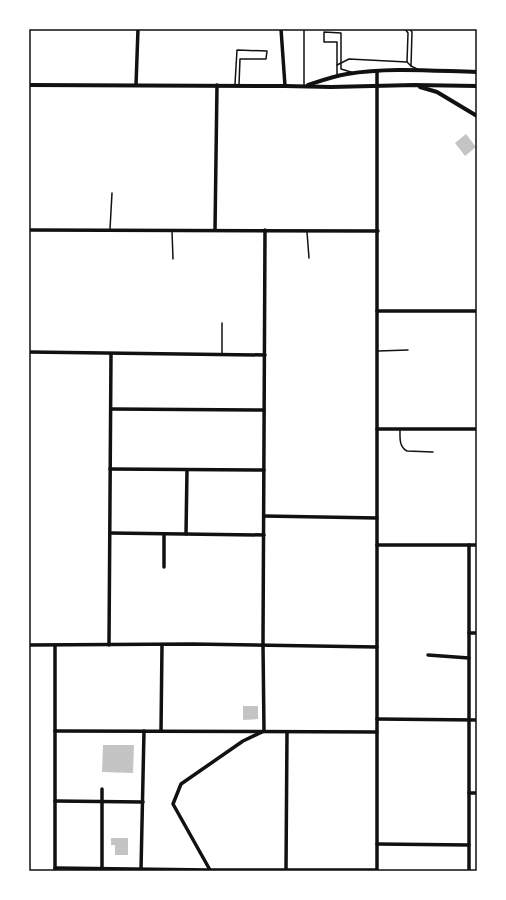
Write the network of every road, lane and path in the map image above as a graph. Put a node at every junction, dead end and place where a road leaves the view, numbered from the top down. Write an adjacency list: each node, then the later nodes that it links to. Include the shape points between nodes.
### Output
1 (138, 29): 16 (street)
2 (281, 29): 20 (street)
3 (304, 29): 21 (lane)
4 (405, 29): 6 (lane, via 408,33)
5 (410, 29): 9 (lane)
6 (407, 62): 7 (lane, via 349,59); 9 (lane)
7 (341, 63): 8 (lane); 8 (lane, via 341,33 324,32 324,42 337,42); 12 (lane, via 341,69)
8 (337, 65): 14 (lane)
9 (411, 66): 10 (lane)
10 (420, 70): 11 (street); 13 (street)
11 (377, 71): 12 (street); 22 (street)
12 (355, 72): 14 (street)
13 (477, 72)
14 (336, 76): 21 (street)
15 (29, 85): 16 (street)
16 (136, 85): 18 (street)
17 (414, 85): 22 (street); 23 (street); 24 (street, via 437,92)
18 (217, 86): 19 (street); 29 (street)
19 (237, 86): 19 (lane, via 240,59 266,59 267,51 237,50); 20 (street)
20 (285, 86): 21 (street)
21 (304, 86): 22 (street)
22 (378, 86): 32 (street)
23 (477, 86)
24 (477, 116)
25 (112, 193): 27 (lane)
26 (29, 230): 27 (street)
27 (110, 230): 28 (street)
28 (172, 230): 29 (street); 34 (lane)
29 (215, 230): 30 (street)
30 (265, 230): 31 (street); 43 (street)
31 (307, 230): 32 (street); 33 (lane)
32 (378, 231): 35 (street)
33 (309, 258)
34 (173, 259)
35 (377, 311): 36 (street); 39 (street)
36 (477, 311)
37 (222, 323): 42 (lane)
38 (408, 350): 39 (lane)
39 (377, 351): 46 (street)
40 (29, 352): 41 (street)
41 (111, 354): 42 (street); 44 (street)
42 (222, 355): 43 (street)
43 (265, 355): 45 (street)
44 (111, 409): 45 (street); 50 (street)
45 (264, 410): 52 (street)
46 (377, 429): 47 (street); 54 (street)
47 (400, 429): 48 (street); 49 (lane, via 400,443 404,450)
48 (477, 429)
49 (433, 452)
50 (110, 469): 51 (street); 55 (street)
51 (187, 470): 52 (street); 57 (street)
52 (264, 470): 53 (street)
53 (264, 516): 54 (street); 58 (street)
54 (377, 518): 59 (street)
55 (110, 533): 56 (street); 67 (street)
56 (164, 534): 57 (street); 62 (street)
57 (186, 534): 58 (street)
58 (264, 535): 69 (street)
59 (377, 545): 60 (street); 70 (street)
60 (469, 545): 61 (street); 63 (street)
61 (477, 545)
62 (164, 566)
63 (469, 633): 64 (street); 72 (street)
64 (477, 633)
65 (29, 645): 66 (street)
66 (55, 645): 67 (street); 76 (street)
67 (109, 645): 68 (street)
68 (162, 645): 69 (street); 78 (street)
69 (263, 645): 70 (street); 79 (street)
70 (377, 647): 73 (street)
71 (428, 655): 72 (street)
72 (469, 658): 74 (street)
73 (377, 719): 74 (street); 81 (street)
74 (469, 720): 75 (street); 83 (street)
75 (477, 720)
76 (55, 731): 77 (street); 85 (street)
77 (144, 731): 78 (street); 87 (street)
78 (161, 731): 79 (street)
79 (264, 731): 80 (street); 93 (street, via 243,741 181,784 177,793 173,804)
80 (287, 732): 81 (street); 95 (street)
81 (377, 732): 88 (street)
82 (102, 789): 86 (street)
83 (469, 793): 84 (street); 89 (street)
84 (477, 793)
85 (55, 801): 86 (street); 90 (street)
86 (102, 802): 87 (street); 91 (street)
87 (142, 802): 92 (street)
88 (377, 844): 89 (street); 96 (street)
89 (469, 845): 97 (street)
90 (55, 869): 91 (street)
91 (102, 869): 92 (street)
92 (141, 870): 93 (street)
93 (210, 870): 94 (street)
94 (265, 871): 95 (street)
95 (286, 871): 96 (street)
96 (377, 871)
97 (469, 871)

